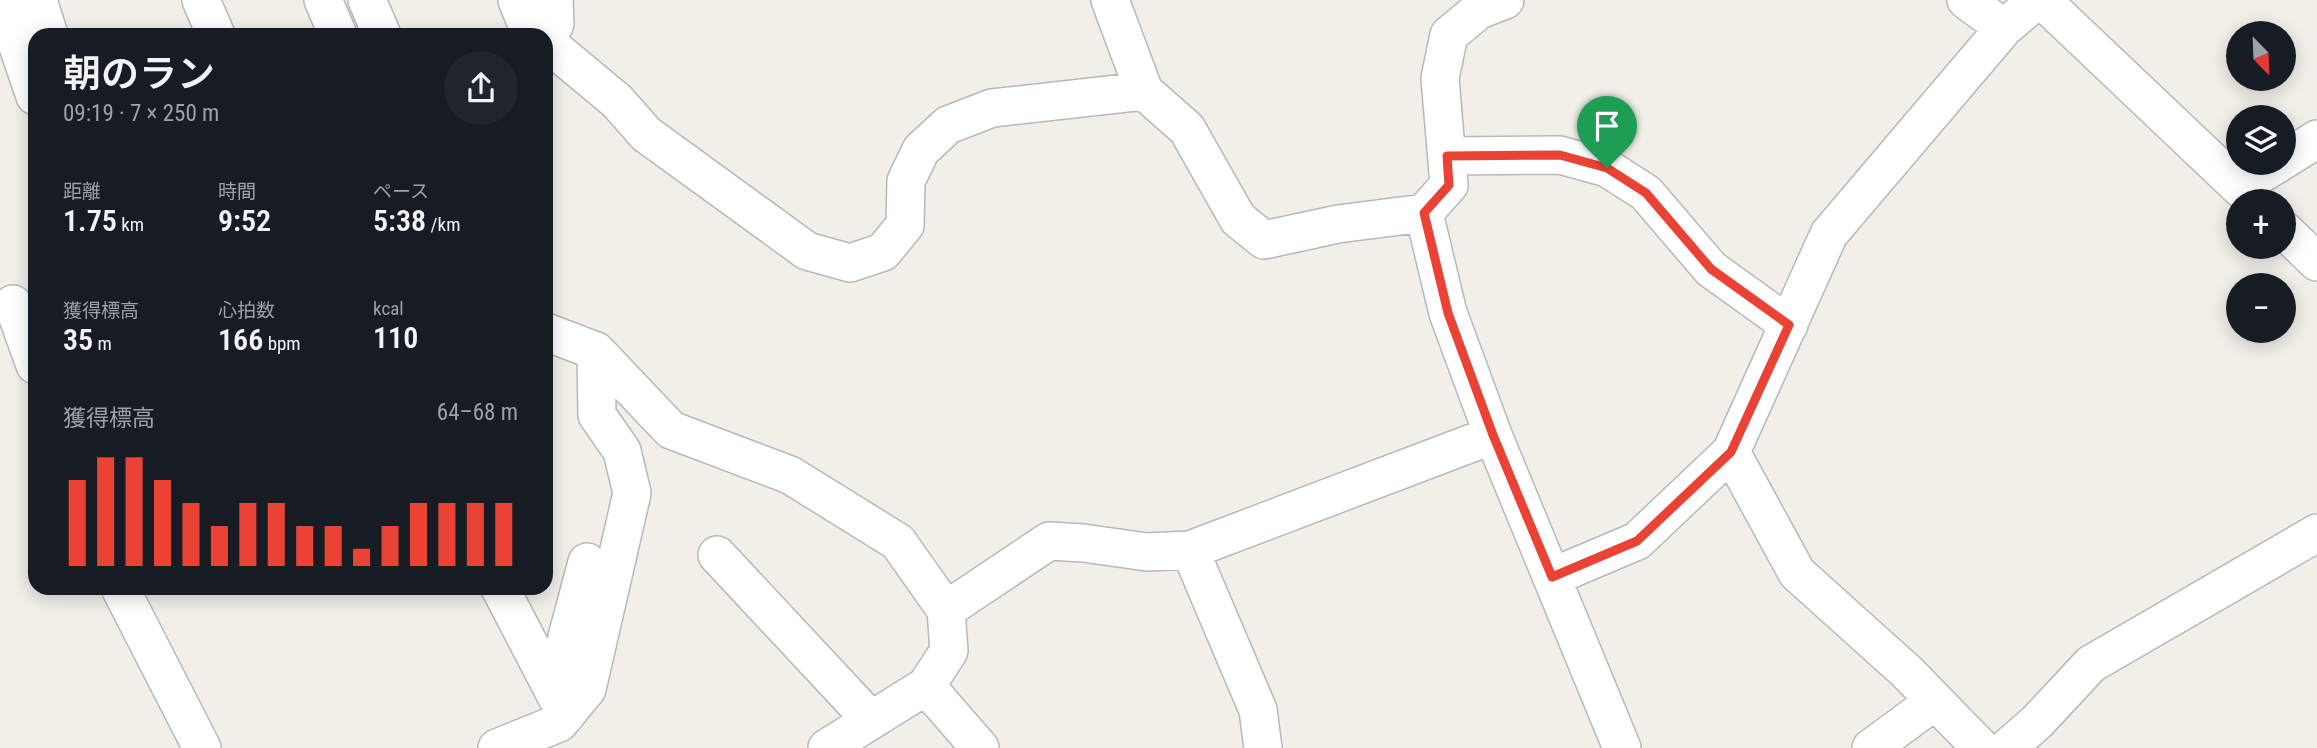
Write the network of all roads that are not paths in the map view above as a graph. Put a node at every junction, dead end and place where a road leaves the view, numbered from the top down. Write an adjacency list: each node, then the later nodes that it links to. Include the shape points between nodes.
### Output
1 (2, 0): 20 (street)
2 (38, 0): 12 (street)
3 (201, 0): 13 (street)
4 (323, 0): 14 (street)
5 (367, 0): 15 (street)
6 (517, 0): 16 (street)
7 (554, 0): 17 (street)
8 (1110, 0): 21 (street)
9 (1504, 0): 26 (street, via 1479,10 1449,35 1440,78)
10 (1966, 0): 18 (street)
11 (2039, 0): 18 (street); 28 (street)
12 (47, 28)
13 (213, 28)
14 (335, 28)
15 (379, 28)
16 (528, 28)
17 (553, 28)
18 (2004, 28): 34 (street, via 1829,234)
19 (553, 46): 22 (street)
20 (28, 76)
21 (1144, 91): 22 (street, via 992,108 948,125 921,150 906,181 905,225 883,252 850,263 807,251 646,134); 30 (street, via 1186,130 1238,219 1264,240)
22 (622, 107): 24 (street, via 643,103)
23 (2317, 139): 25 (street)
24 (712, 152)
25 (2296, 152)
26 (1447, 156): 30 (street, via 1449,185); 34 (street, via 1560,155 1607,168 1646,193 1711,269)
27 (2266, 175): 29 (street)
28 (2241, 189)
29 (2251, 189)
30 (1424, 213): 38 (street, via 1448,313)
31 (2296, 241): 32 (street)
32 (2317, 261)
33 (16, 302): 36 (street)
34 (1789, 325): 39 (street)
35 (553, 335): 37 (street)
36 (28, 342)
37 (596, 351): 47 (street, via 671,430 790,475 898,542); 50 (street, via 597,415 622,451 632,492 587,690)
38 (1493, 435): 41 (street); 44 (street)
39 (1731, 452): 44 (street, via 1637,541); 49 (street, via 1797,573)
40 (2317, 533): 60 (street, via 2091,664)
41 (1190, 550): 47 (street, via 1147,552 1049,541); 57 (street, via 1258,710)
42 (717, 555): 51 (street)
43 (587, 562): 50 (street)
44 (1552, 577): 52 (street)
45 (124, 595): 53 (street)
46 (504, 595): 50 (street)
47 (946, 610): 48 (street, via 949,651)
48 (926, 686): 51 (street); 56 (street)
49 (1936, 701): 58 (street); 59 (street)
50 (559, 703): 54 (street, via 559,723)
51 (872, 720): 55 (street)
52 (1616, 746)
53 (202, 748)
54 (497, 748)
55 (827, 748)
56 (980, 748)
57 (1263, 748)
58 (1871, 748)
59 (1981, 748)
60 (2007, 748)

